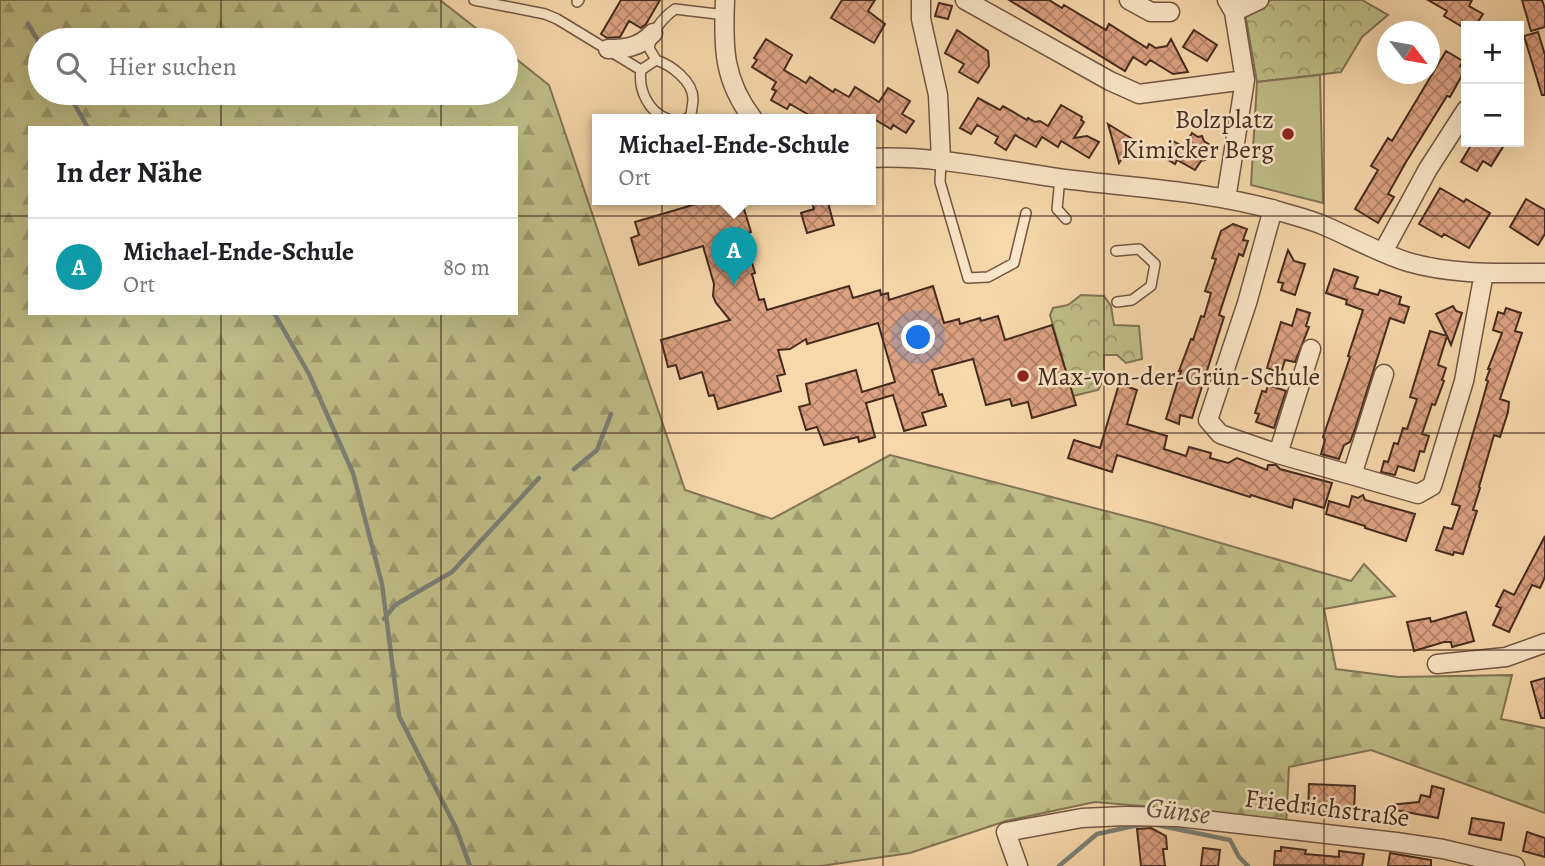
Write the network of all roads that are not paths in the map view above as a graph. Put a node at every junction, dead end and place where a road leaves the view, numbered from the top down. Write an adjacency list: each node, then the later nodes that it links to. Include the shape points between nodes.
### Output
1 (474, 0): 11 (lane, via 545,14)
2 (921, 0): 20 (street, via 920,19 938,95)
3 (965, 0): 14 (street, via 1139,94)
4 (1129, 0): 9 (street, via 1152,12)
5 (1259, 0): 7 (street)
6 (676, 4): 8 (lane); 10 (lane)
7 (1231, 6): 14 (street)
8 (725, 7): 17 (street, via 729,76)
9 (1170, 12)
10 (653, 33): 11 (street, via 628,49); 12 (lane, via 649,48)
11 (608, 50): 13 (lane)
12 (656, 60): 13 (lane); 16 (lane, via 668,64 683,79 694,97)
13 (640, 70): 15 (lane, via 645,99)
14 (1245, 80): 22 (street)
15 (659, 114)
16 (691, 114)
17 (749, 114)
18 (1461, 118): 27 (street)
19 (876, 158): 20 (street)
20 (941, 160): 21 (street); 24 (lane, via 940,182 968,278 988,277 1014,263)
21 (1060, 178): 22 (street); 25 (lane, via 1057,209)
22 (1226, 199): 23 (street)
23 (1273, 209): 27 (street); 33 (street, via 1208,419 1220,435)
24 (1026, 213)
25 (1066, 219)
26 (1116, 251): 30 (lane, via 1139,249 1155,264 1151,286 1132,300)
27 (1383, 252): 28 (street, via 1408,262)
28 (1484, 273): 29 (street); 34 (street, via 1464,381 1432,486 1418,494)
29 (1545, 273)
30 (1117, 302)
31 (1311, 349): 33 (street)
32 (1384, 374): 34 (street)
33 (1278, 454): 34 (street)
34 (1352, 475)
35 (1545, 643): 36 (street, via 1506,657)
36 (1437, 664)
37 (1018, 866): 38 (street, Friedrichstraße, via 1006,832 1082,818 1125,816 1178,817 1396,842)
38 (1515, 866)

